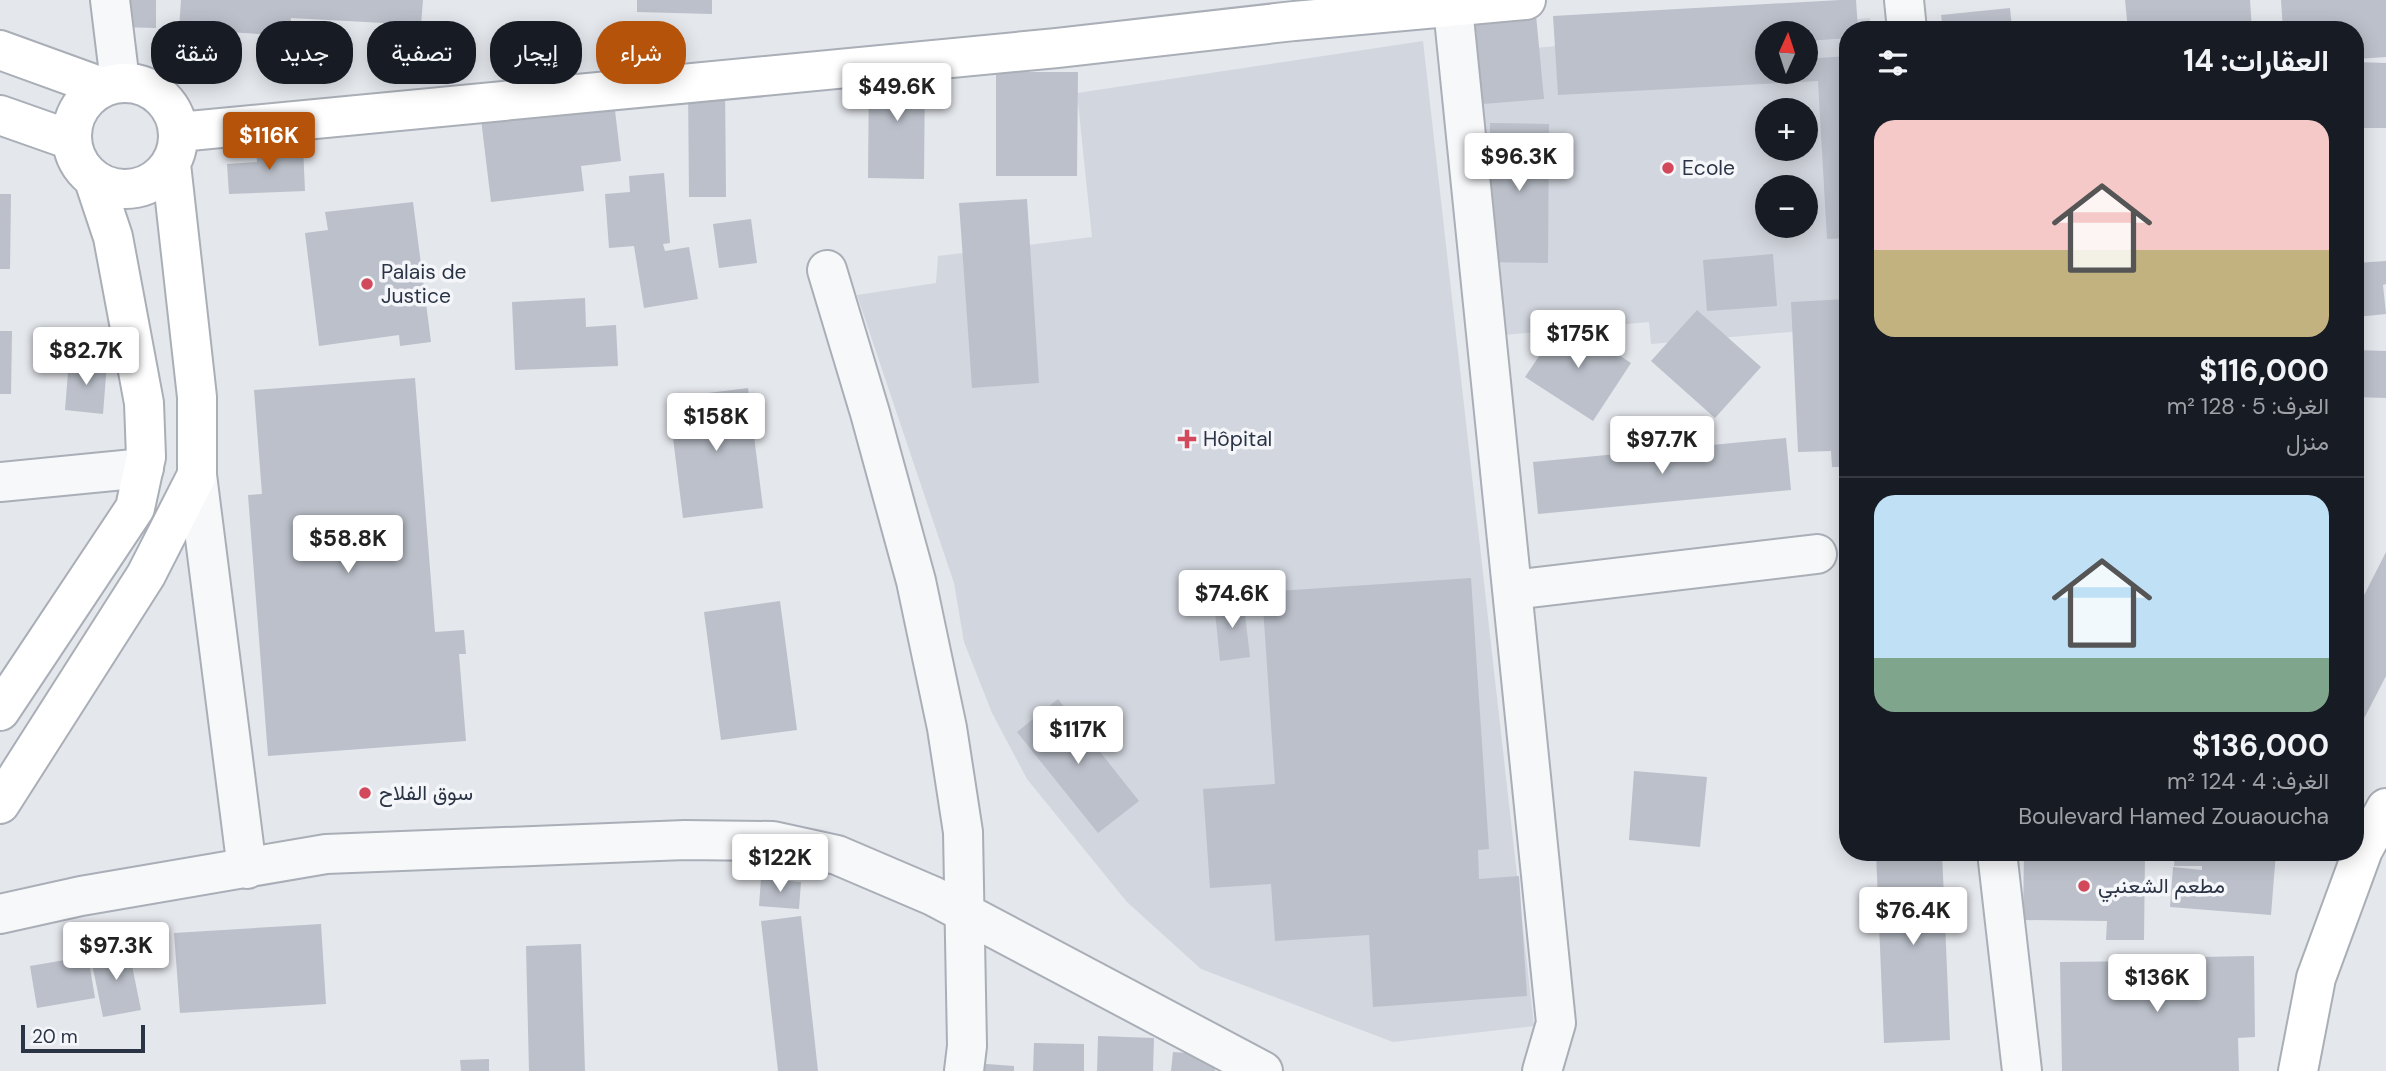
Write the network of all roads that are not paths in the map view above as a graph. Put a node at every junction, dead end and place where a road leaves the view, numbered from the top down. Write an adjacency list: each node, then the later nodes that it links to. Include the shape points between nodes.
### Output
1 (110, 0): 8 (street)
2 (1526, 0): 4 (main road)
3 (1904, 0): 6 (street)
4 (1453, 8): 5 (main road); 18 (street)
5 (1294, 11): 11 (main road, via 1057,48)
6 (1906, 21)
7 (0, 50): 8 (main road)
8 (111, 84): 10 (main road, via 87,97 76,113); 11 (main road, via 148,88 163,98 174,114)
9 (0, 115): 10 (main road)
10 (71, 140): 12 (main road, via 81,167)
11 (175, 148): 12 (main road, via 158,178 141,187 123,190); 15 (main road, via 197,397)
12 (94, 180): 14 (main road, via 113,237 144,403)
13 (827, 270): 27 (street, via 916,581 963,832)
14 (144, 468): 16 (street); 19 (main road, via 135,508)
15 (197, 475): 20 (main road, via 146,575); 25 (street)
16 (0, 482)
17 (1817, 554): 18 (street)
18 (1512, 590): 30 (street, via 1556,1023)
19 (0, 711)
20 (0, 804)
21 (2371, 822): 22 (main road)
22 (2364, 846)
23 (1998, 861): 31 (street)
24 (2359, 861): 32 (main road, via 2316,978)
25 (247, 869): 26 (street); 27 (street, via 326,854 431,848 773,841 836,855)
26 (0, 914)
27 (965, 914): 28 (street); 29 (street)
28 (964, 1071)
29 (1263, 1071)
30 (1542, 1071)
31 (2022, 1071)
32 (2298, 1071)

